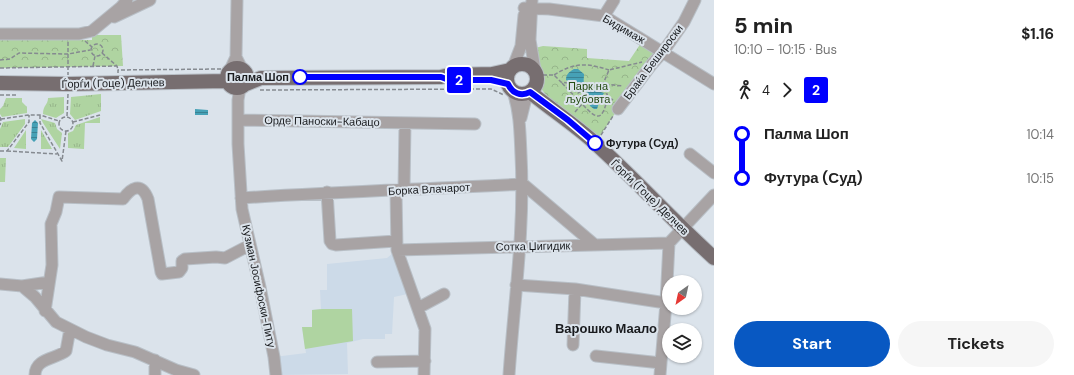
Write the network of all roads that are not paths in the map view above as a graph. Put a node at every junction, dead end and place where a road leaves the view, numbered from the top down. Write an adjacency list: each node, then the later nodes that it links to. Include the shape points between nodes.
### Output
1 (127, 0): 8 (street)
2 (150, 0): 8 (street)
3 (236, 0): 15 (street, Кузман Јосифоски-Питу)
4 (614, 0): 7 (street)
5 (695, 0): 10 (street, Браќа Бешироски)
6 (528, 4): 7 (street, Бидимаж); 11 (street, via 521,46); 18 (street, via 530,40)
7 (604, 16): 10 (street, Бидимаж)
8 (103, 22): 9 (street, via 92,31 79,34)
9 (0, 34)
10 (664, 52): 17 (street, Бидимаж); 19 (street, Браќа Бешироски)
11 (512, 69): 14 (main road, Ѓорѓи (Гоце) Делчев, via 492,74); 18 (main road, via 508,74); 18 (main road, Ѓорѓи (Гоце) Делчев, via 517,65 527,65)
12 (0, 76): 13 (main road, Ѓорѓи (Гоце) Делчев)
13 (68, 76): 15 (main road, Ѓорѓи (Гоце) Делчев); 16 (main road, Ѓорѓи (Гоце) Делчев)
14 (441, 77): 15 (main road, Ѓорѓи (Гоце) Делчев); 18 (main road, Ѓорѓи (Гоце) Делчев, via 449,80 491,80)
15 (238, 80): 20 (street, Кузман Јосифоски-Питу)
16 (0, 83)
17 (714, 84)
18 (527, 85): 23 (street); 23 (street, via 518,110); 31 (main road, Ѓорѓи (Гоце) Делчев, via 595,143)
19 (619, 107)
20 (238, 120): 21 (street, Орде Паноски-Кабацо); 30 (street, Кузман Јосифоски-Питу)
21 (405, 123): 22 (street, Орде Паноски-Кабацо); 27 (street)
22 (475, 124)
23 (520, 124): 26 (street)
24 (690, 154): 25 (street)
25 (714, 173)
26 (523, 184): 27 (street, Борка Влачарот); 35 (street); 36 (street)
27 (400, 190): 28 (street, Борка Влачарот); 34 (street)
28 (327, 192): 30 (street, Борка Влачарот); 34 (street, Сотка Џигидик, via 332,244)
29 (714, 195): 31 (street)
30 (241, 198): 33 (street, Кузман Јосифоски-Питу)
31 (682, 229): 32 (street); 37 (main road, Ѓорѓи (Гоце) Делчев)
32 (669, 243): 35 (street, Сотка Џигидик); 38 (street)
33 (250, 245): 39 (street, via 225,258 185,259 179,272 162,274 148,199 141,189 129,190 123,200 59,198 51,224 52,265); 59 (street, Кузман Јосифоски-Питу)
34 (396, 245): 36 (street, Сотка Џигидик); 46 (street)
35 (595, 245): 36 (street, Сотка Џигидик)
36 (519, 246): 42 (street)
37 (714, 258)
38 (667, 275)
39 (49, 282): 41 (street); 47 (street)
40 (0, 284): 41 (street)
41 (22, 286): 47 (street, via 35,297)
42 (516, 286): 43 (street); 61 (street)
43 (575, 290): 45 (street); 50 (street)
44 (444, 294): 46 (street)
45 (662, 302)
46 (418, 308): 53 (street, via 425,329)
47 (45, 311): 49 (street, via 56,322)
48 (665, 315): 55 (street)
49 (70, 329): 52 (street, via 107,345); 56 (street, via 66,351 47,358 37,367)
50 (573, 345)
51 (596, 356): 55 (street)
52 (155, 360): 57 (street); 58 (street)
53 (425, 361): 54 (street); 60 (street)
54 (377, 362)
55 (661, 363): 62 (street)
56 (35, 375)
57 (156, 375)
58 (194, 375)
59 (276, 375)
60 (424, 375)
61 (509, 375)
62 (660, 375)

